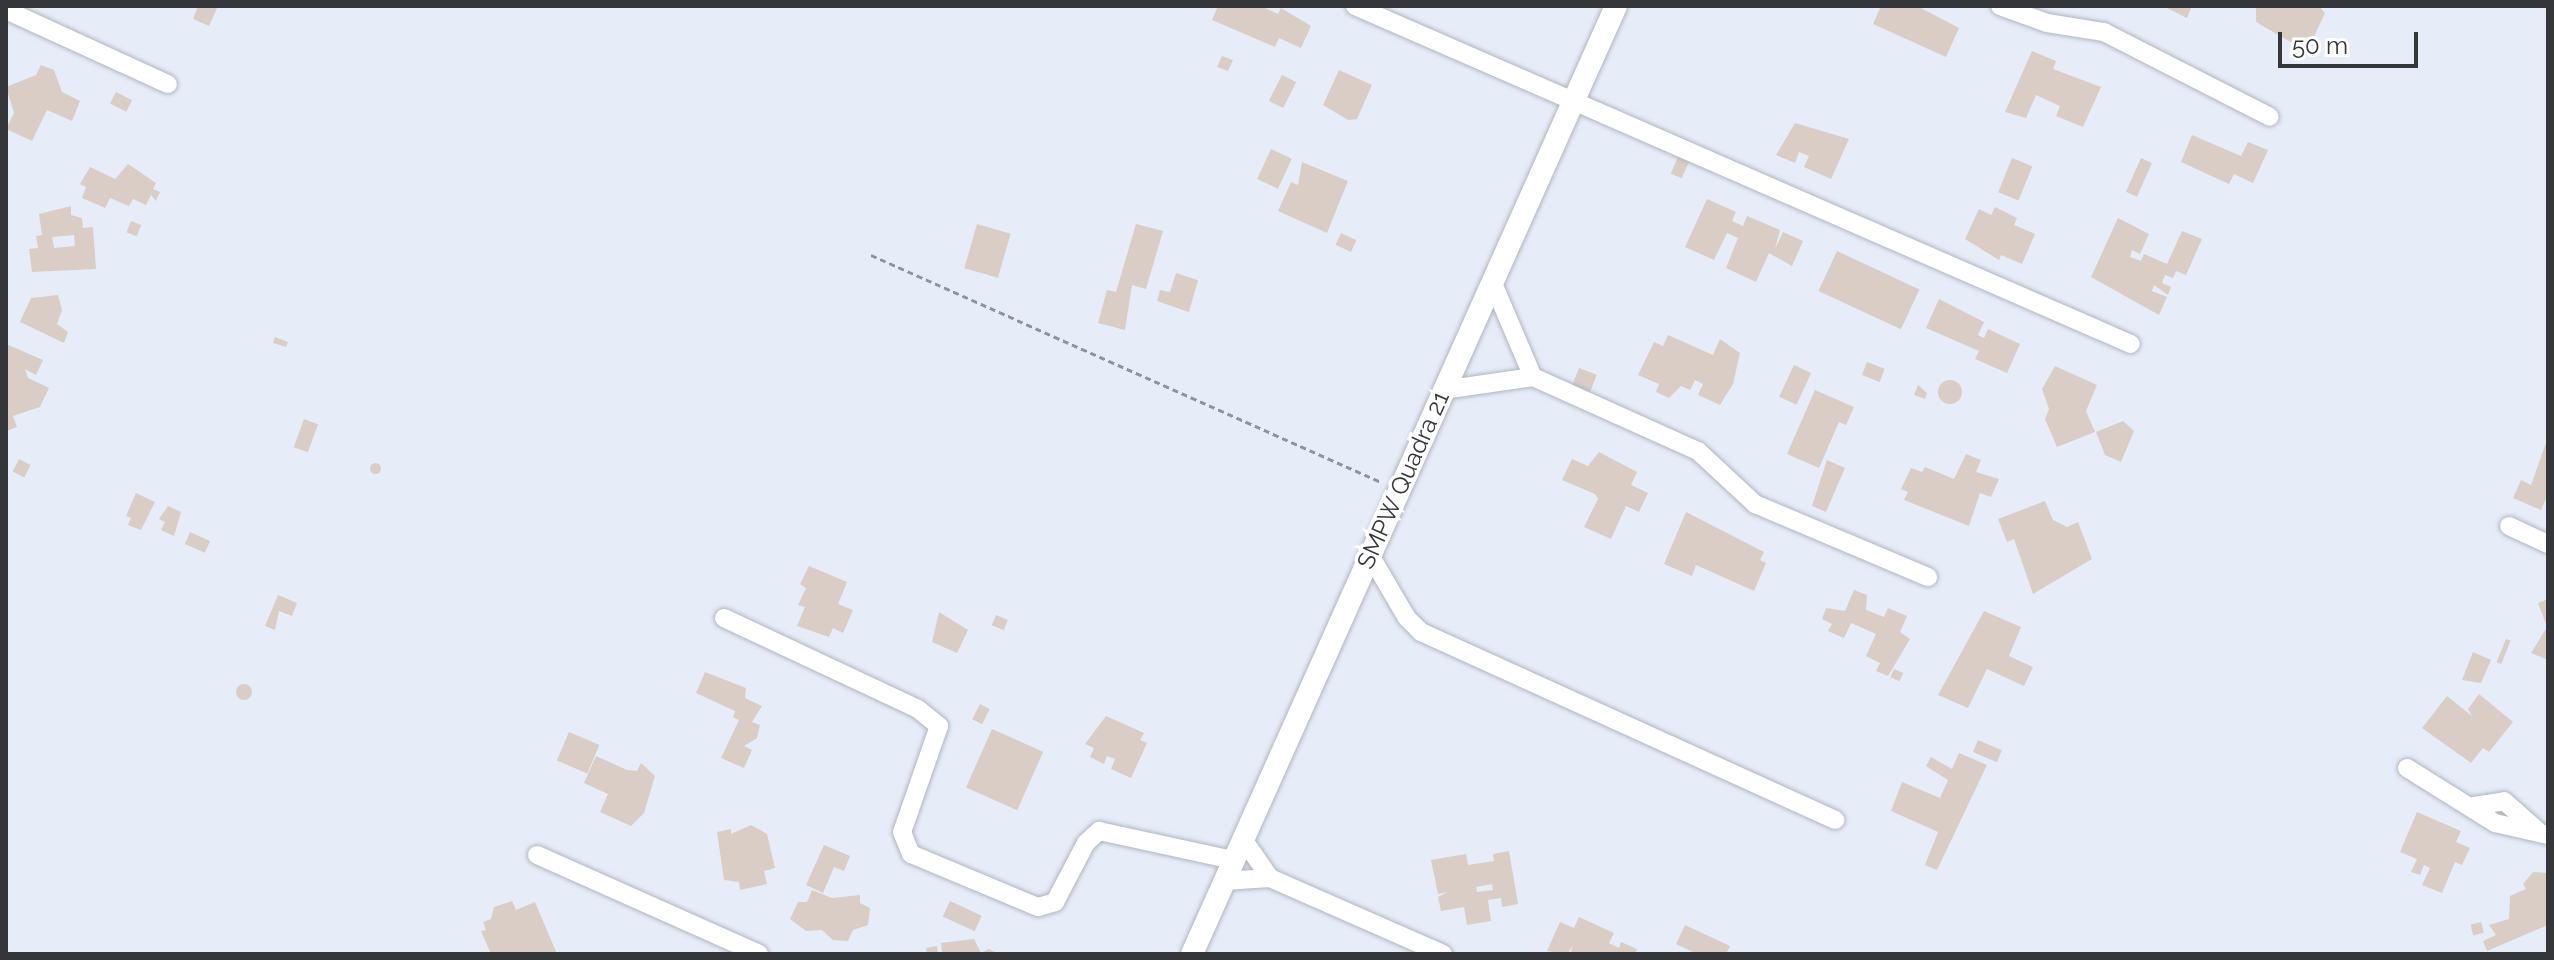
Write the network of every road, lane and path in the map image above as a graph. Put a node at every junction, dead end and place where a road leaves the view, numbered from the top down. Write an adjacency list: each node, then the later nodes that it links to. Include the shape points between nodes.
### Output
1 (1355, 6): 6 (street)
2 (1616, 6): 6 (street, SMPW Quadra 21)
3 (2000, 6): 7 (street, via 2047,23 2104,32)
4 (6, 10): 5 (street)
5 (168, 84)
6 (1575, 97): 9 (street, SMPW Quadra 21); 10 (street)
7 (2270, 117)
8 (871, 255): 13 (path)
9 (1492, 281): 11 (street); 12 (street, SMPW Quadra 21)
10 (2131, 344)
11 (1533, 377): 12 (street); 17 (street, via 1698,451 1755,504)
12 (1443, 390): 13 (street, SMPW Quadra 21)
13 (1399, 490): 16 (street, SMPW Quadra 21)
14 (2509, 526): 15 (street)
15 (2548, 544)
16 (1370, 555): 20 (street, via 1421,632); 22 (street, SMPW Quadra 21)
17 (1928, 577)
18 (724, 618): 24 (street, via 918,709 939,726 902,832 911,854 1038,907 1061,894 1086,843 1099,831)
19 (2407, 768): 21 (street, via 2495,823)
20 (1835, 820)
21 (2543, 833)
22 (1243, 839): 24 (street, SMPW Quadra 21); 25 (street)
23 (537, 855): 27 (street)
24 (1233, 860): 26 (street, SMPW Quadra 21)
25 (1270, 878): 26 (street); 29 (street)
26 (1224, 881): 28 (street, SMPW Quadra 21)
27 (759, 954)
28 (1192, 954)
29 (1443, 954)

